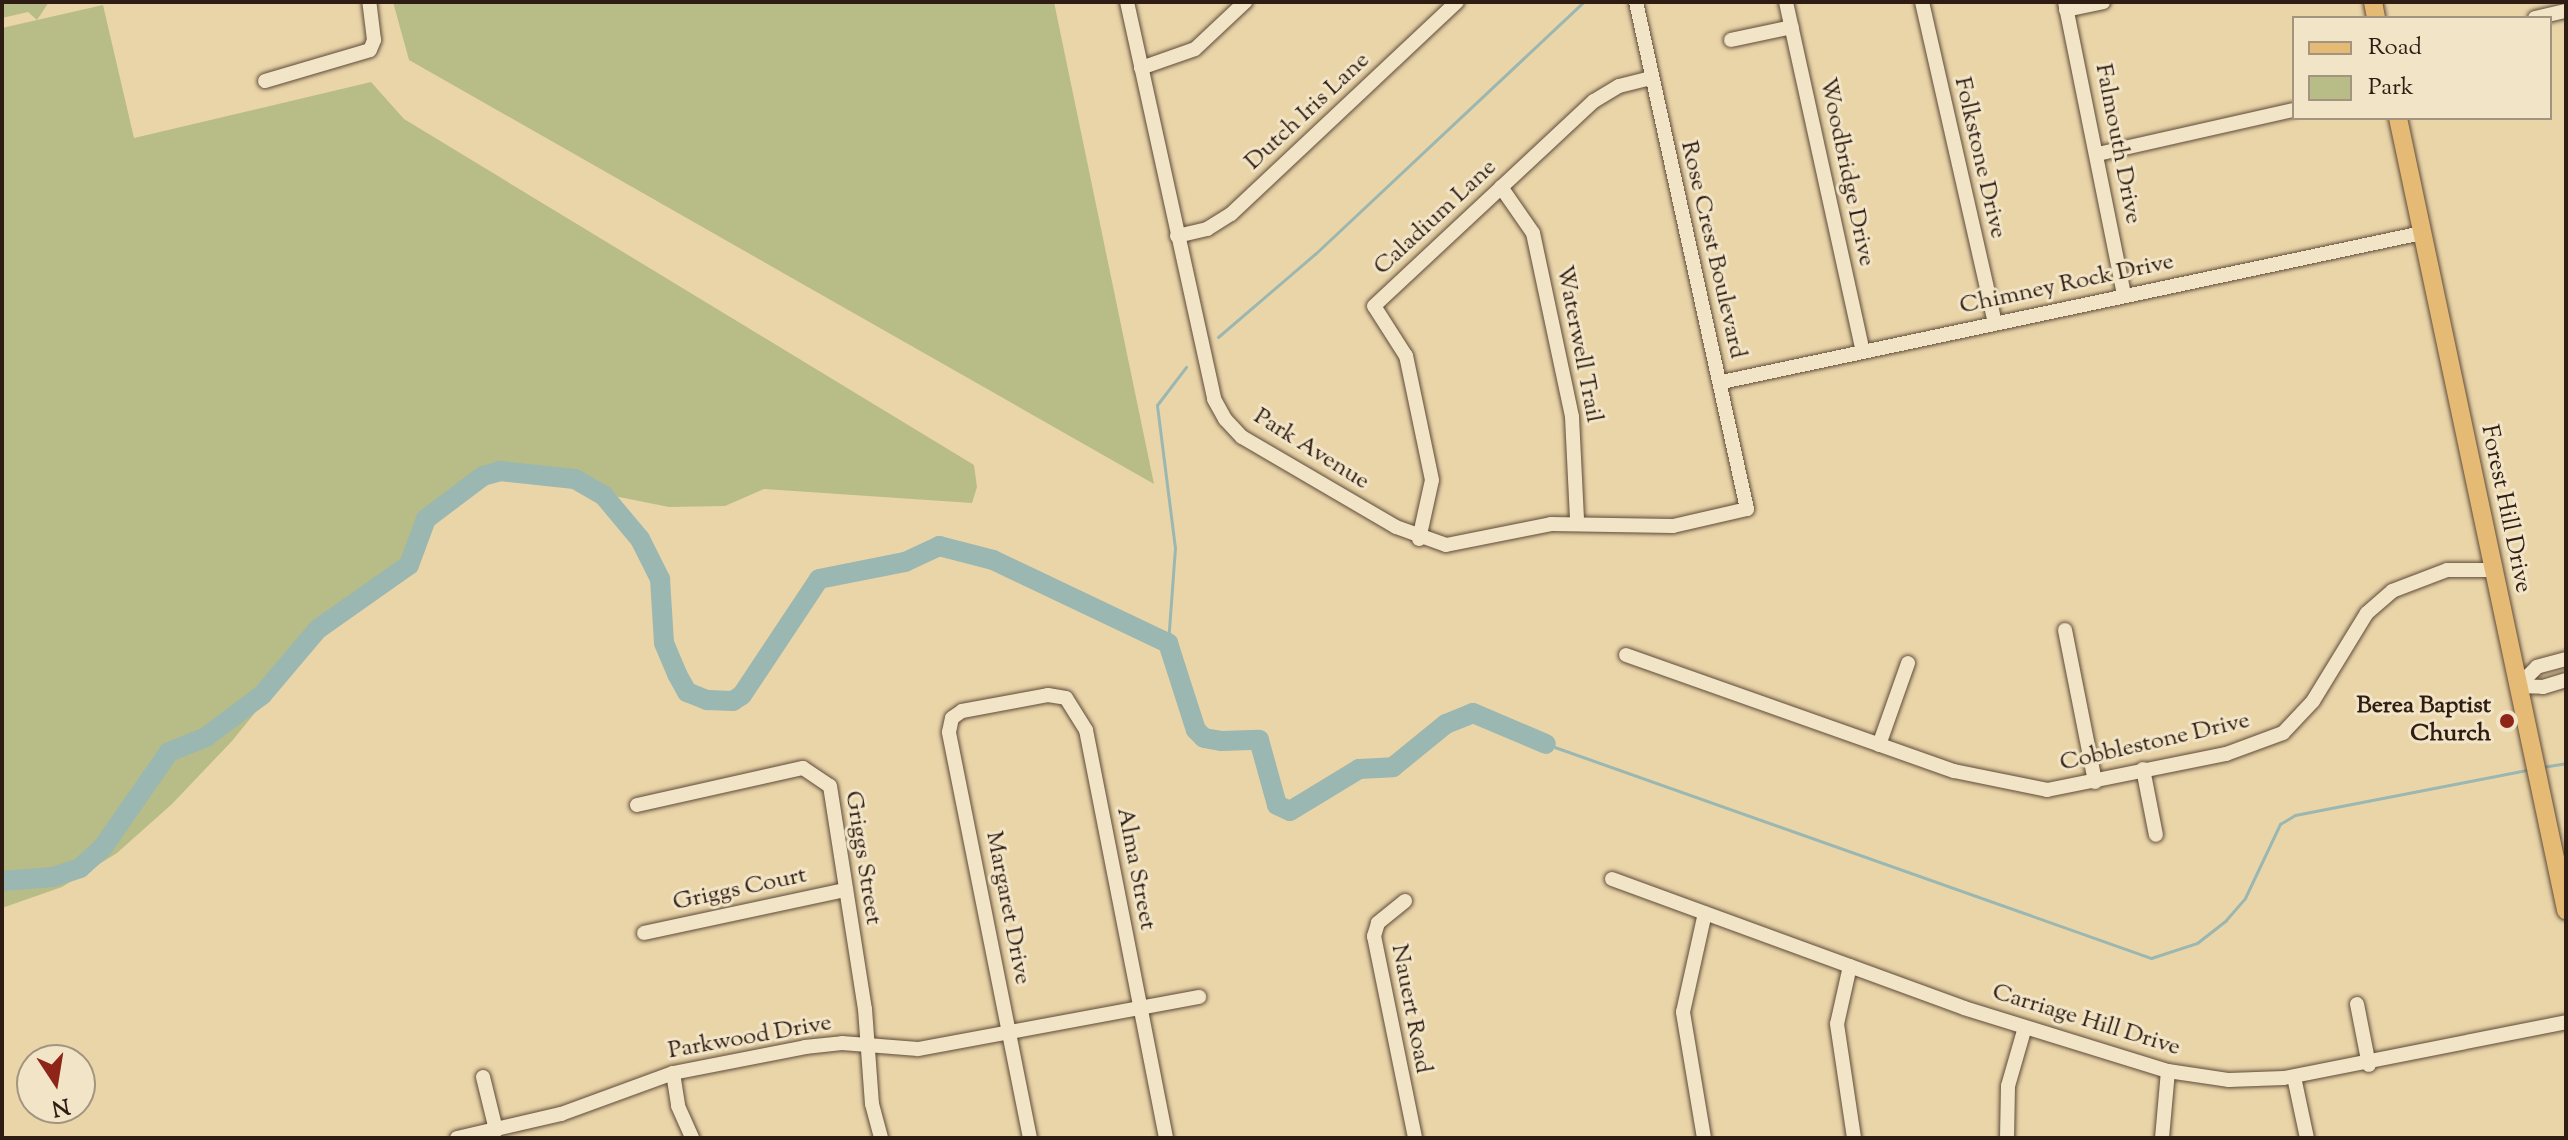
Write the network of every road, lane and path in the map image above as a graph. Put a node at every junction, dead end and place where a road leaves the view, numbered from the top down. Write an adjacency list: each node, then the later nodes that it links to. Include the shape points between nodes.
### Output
1 (369, 2): 16 (street, via 374,40 370,50)
2 (1127, 2): 14 (street, Park Avenue)
3 (1245, 2): 14 (street, via 1195,49)
4 (1457, 2): 22 (street, Dutch Iris Lane, via 1231,214 1207,229)
5 (1636, 2): 15 (street, Rose Crest Boulevard)
6 (1786, 2): 12 (street, Woodbridge Drive)
7 (1922, 2): 24 (street, Folkstone Drive)
8 (2103, 2): 9 (street)
9 (2066, 6): 19 (street, Falmouth Drive)
10 (2566, 11): 11 (street)
11 (2544, 16)
12 (1792, 27): 13 (street); 25 (street, Woodbridge Drive)
13 (1731, 40)
14 (1141, 68): 22 (street, Park Avenue)
15 (1650, 78): 20 (street, Caladium Lane, via 1619,86 1594,101); 26 (street, Rose Crest Boulevard, via 1687,254)
16 (265, 81)
17 (2292, 110): 19 (street)
18 (2398, 120): 21 (main road, Forest Hill Drive)
19 (2098, 154): 23 (street, Falmouth Drive)
20 (1501, 187): 28 (street, Waterwell Trail, via 1533,233 1572,417); 29 (street, Caladium Lane, via 1374,306 1406,356 1432,480)
21 (2422, 233): 23 (street, Chimney Rock Drive); 30 (main road, Forest Hill Drive)
22 (1177, 236): 29 (street, Park Avenue, via 1214,399 1225,419 1242,437)
23 (2124, 295): 24 (street, Chimney Rock Drive)
24 (1995, 323): 25 (street, Chimney Rock Drive)
25 (1863, 351): 26 (street, Chimney Rock Drive)
26 (1722, 382): 27 (street, Rose Crest Boulevard)
27 (1747, 509): 28 (street, Park Avenue, via 1673,526)
28 (1577, 521): 29 (street, Park Avenue, via 1467,544)
29 (1419, 539)
30 (2494, 570): 36 (main road, Forest Hill Drive); 39 (street, Cobblestone Drive, via 2447,570 2392,591 2367,613 2313,701 2283,733 2226,754)
31 (2065, 630): 40 (street)
32 (1626, 655): 38 (street, Cobblestone Drive)
33 (2566, 659): 36 (street, via 2537,667)
34 (1908, 663): 38 (street)
35 (2566, 680): 36 (street, via 2543,687)
36 (2518, 686): 46 (main road, Forest Hill Drive)
37 (982, 706): 52 (street, Alma Street, via 1060,696 1081,717); 55 (street, Margaret Drive, via 952,718 949,732)
38 (1879, 745): 40 (street, Cobblestone Drive, via 1954,771 2029,788)
39 (2143, 769): 40 (street, Cobblestone Drive); 42 (street)
40 (2095, 782)
41 (637, 805): 44 (street, Griggs Street, via 813,770 830,786)
42 (2156, 835)
43 (1612, 879): 47 (street, Carriage Hill Drive)
44 (844, 890): 48 (street, Griggs Court); 56 (street, Griggs Street)
45 (1405, 901): 68 (street, Nauert Road, via 1378,923 1374,936)
46 (2566, 910)
47 (1705, 913): 49 (street, Carriage Hill Drive); 69 (street, via 1690,962 1683,1012)
48 (644, 933)
49 (1850, 966): 54 (street, Carriage Hill Drive); 70 (street, via 1837,1024)
50 (1199, 997): 52 (street, Parkwood Drive)
51 (2357, 1004): 57 (street)
52 (1140, 1007): 55 (street, Parkwood Drive); 67 (street, Alma Street)
53 (2566, 1022): 57 (street, Carriage Hill Drive)
54 (2025, 1027): 58 (street, Carriage Hill Drive); 71 (street, via 2008,1086)
55 (1009, 1033): 56 (street, Parkwood Drive, via 918,1049); 66 (street, Margaret Drive)
56 (867, 1044): 59 (street, Parkwood Drive, via 805,1047); 65 (street, Griggs Street)
57 (2369, 1065): 61 (street, Carriage Hill Drive)
58 (2168, 1071): 61 (street, Carriage Hill Drive, via 2229,1080); 72 (street)
59 (673, 1073): 62 (street, Parkwood Drive, via 586,1106); 64 (street, via 678,1106)
60 (483, 1077): 62 (street)
61 (2294, 1077): 73 (street)
62 (496, 1130): 63 (street, Parkwood Drive)
63 (457, 1138)
64 (692, 1138)
65 (881, 1138)
66 (1030, 1138)
67 (1166, 1138)
68 (1415, 1138)
69 (1704, 1138)
70 (1854, 1138)
71 (2007, 1138)
72 (2162, 1138)
73 (2307, 1138)

